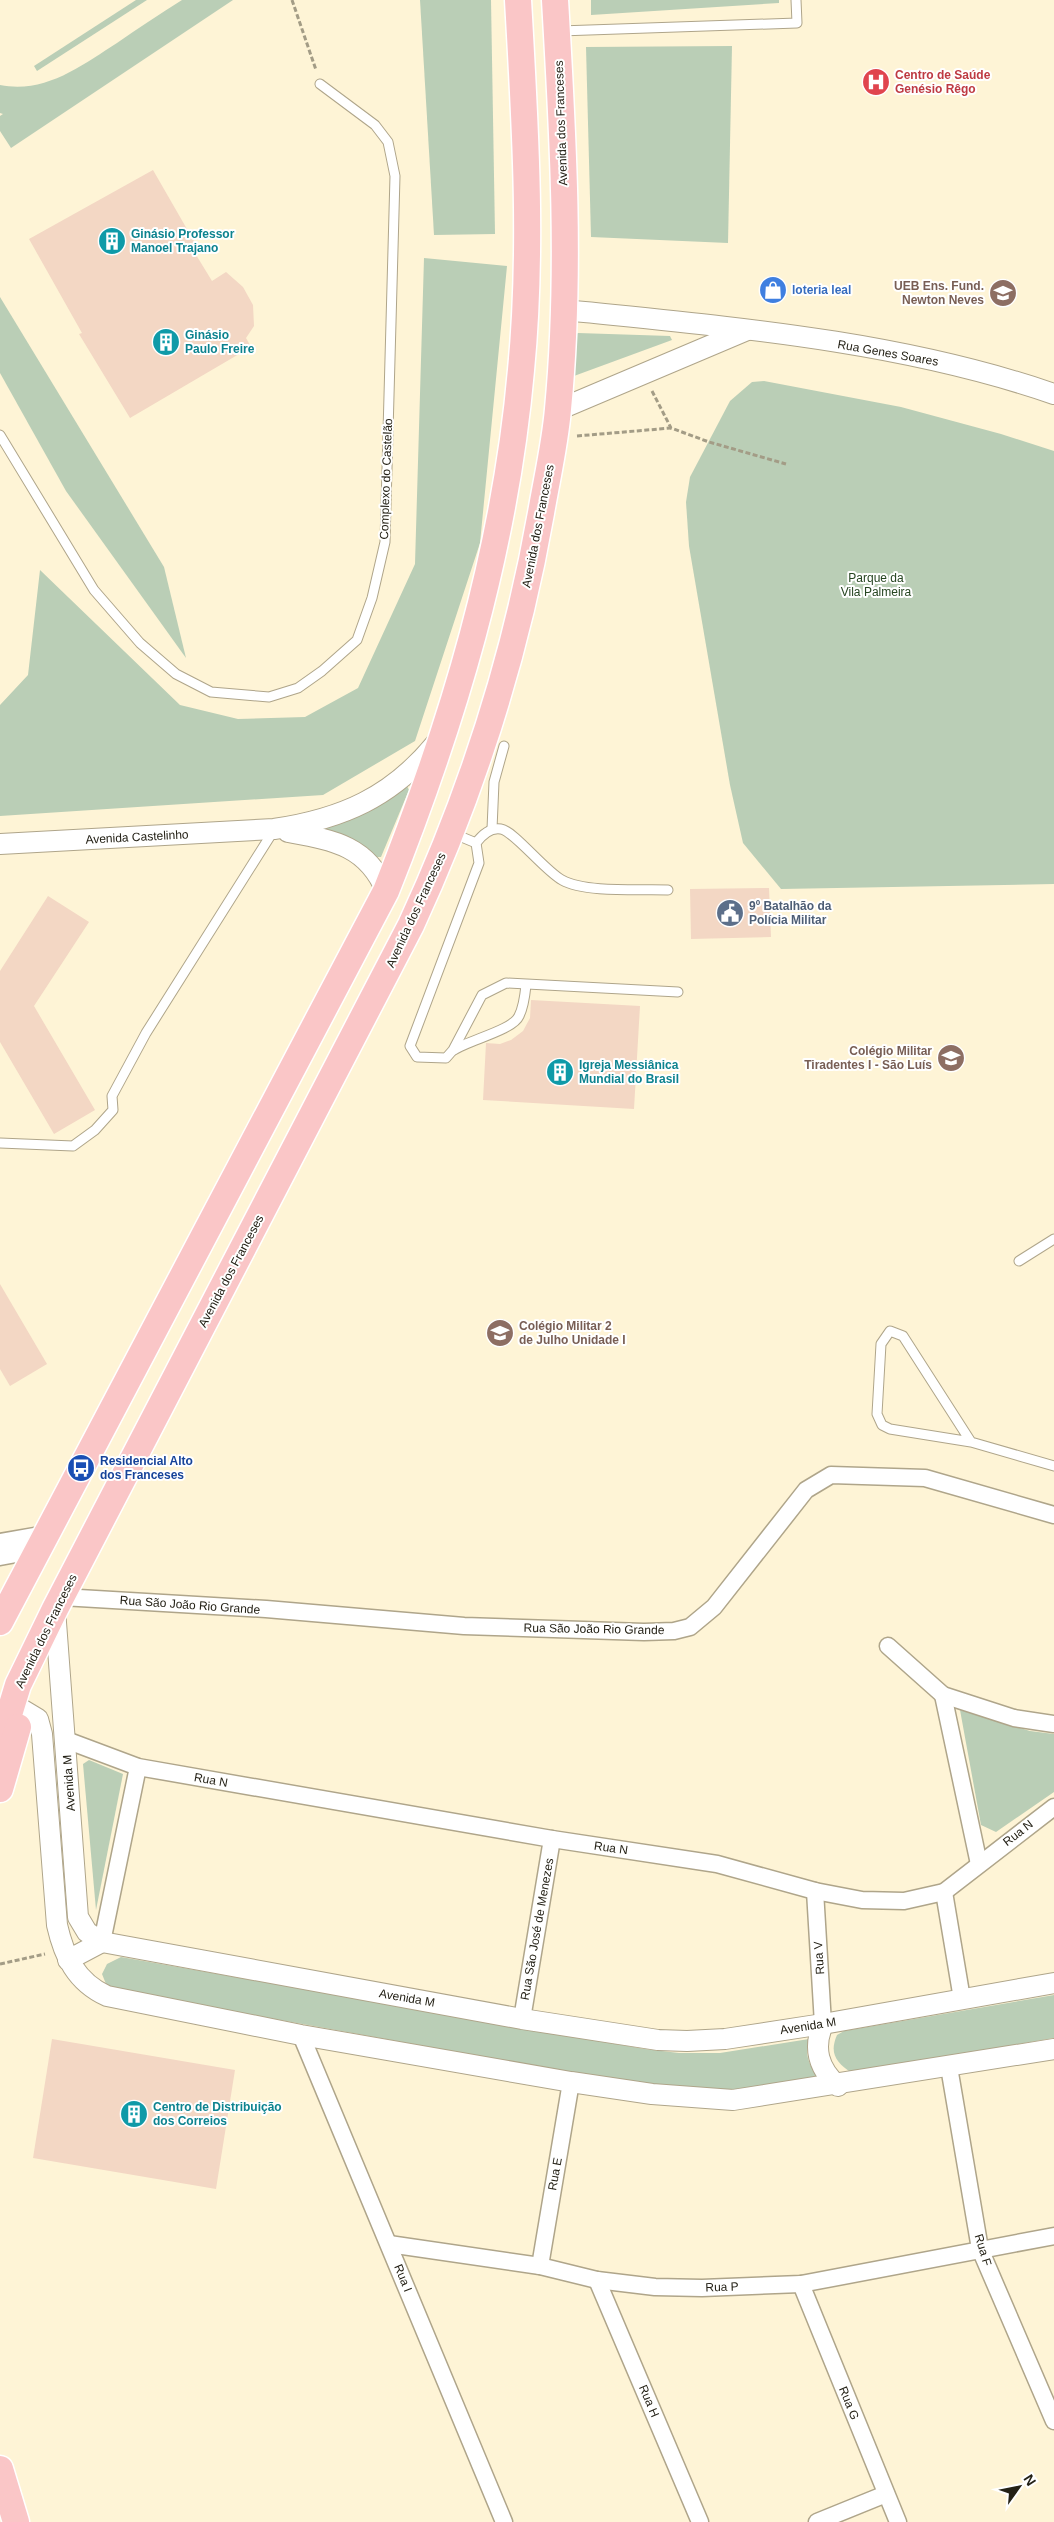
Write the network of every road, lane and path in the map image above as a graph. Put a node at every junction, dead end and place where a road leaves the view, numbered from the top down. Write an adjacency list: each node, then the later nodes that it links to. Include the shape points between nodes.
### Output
1 (292, 0): 6 (path)
2 (518, 0): 16 (main road, via 527,201 521,376 498,534)
3 (555, 0): 5 (main road, Avenida dos Franceses)
4 (796, 0): 5 (lane, via 797,22)
5 (557, 32): 7 (main road, Avenida dos Franceses, via 566,236)
6 (320, 84): 13 (lane, Complexo do Castelão, via 375,124 388,142 395,176 385,542 372,598 357,640 298,688 269,697 211,692 176,674 140,643 94,590)
7 (564, 310): 8 (street, Rua Genes Soares); 11 (main road, Avenida dos Franceses)
8 (749, 330): 9 (street); 10 (street, Rua Genes Soares, via 918,356)
9 (644, 375): 11 (street); 12 (path)
10 (1054, 394)
11 (558, 410): 14 (main road, Avenida dos Franceses)
12 (671, 428): 14 (path); 15 (path)
13 (0, 436)
14 (554, 438): 20 (main road, Avenida dos Franceses, via 536,545 506,669)
15 (786, 464)
16 (445, 732): 19 (street, Avenida Castelinho, via 403,779 369,801 315,822); 24 (main road, via 421,804)
17 (504, 746): 18 (lane, via 494,782)
18 (492, 829): 21 (lane); 23 (lane, via 508,831 544,868 577,887)
19 (274, 830): 22 (street, Avenida Castelinho); 24 (street, Avenida Castelinho, via 331,841 351,849 367,861); 28 (lane, via 146,1033 112,1096 113,1110 95,1130 73,1146)
20 (452, 832): 21 (lane); 37 (main road, Avenida dos Franceses, via 411,925)
21 (476, 843): 27 (lane, via 479,863 410,1046 417,1057 446,1058)
22 (0, 844)
23 (668, 890)
24 (386, 891): 35 (main road)
25 (526, 985): 26 (lane); 27 (lane, via 519,1018 507,1028 467,1041); 27 (lane, via 506,983 482,995)
26 (678, 992)
27 (453, 1050)
28 (0, 1143)
29 (1054, 1239): 30 (lane)
30 (1019, 1261)
31 (971, 1442): 31 (lane, via 903,1336 890,1331 881,1344 877,1414 882,1425); 32 (lane)
32 (1054, 1466)
33 (1054, 1515): 37 (street, Rua São João Rio Grande, via 925,1478 831,1475 806,1490 714,1608 690,1627 674,1631 464,1626 266,1609)
34 (0, 1542): 35 (street)
35 (42, 1542): 36 (street); 38 (main road)
36 (0, 1557)
37 (58, 1603): 41 (main road, Avenida dos Franceses); 44 (street, Avenida M)
38 (0, 1622)
39 (888, 1646): 40 (street)
40 (943, 1695): 42 (street, via 1014,1718); 50 (street)
41 (21, 1698): 43 (main road); 45 (main road, Avenida dos Franceses); 47 (main road); 54 (street, Avenida M, via 38,1719 42,1734 57,1925)
42 (1054, 1724)
43 (0, 1726)
44 (66, 1740): 46 (street, Rua N); 53 (street, Avenida M, via 78,1916 87,1932)
45 (0, 1744)
46 (138, 1767): 49 (street, Rua N); 53 (street)
47 (0, 1789)
48 (1054, 1807): 50 (street, Rua N)
49 (552, 1839): 51 (street, Rua N, via 717,1864); 58 (street, Rua São José de Menezes)
50 (979, 1864): 52 (street, Rua N)
51 (814, 1891): 52 (street, Rua N, via 884,1901 904,1901); 59 (street, Rua V)
52 (944, 1892): 57 (street)
53 (102, 1942): 54 (street); 58 (street, Avenida M)
54 (65, 1955): 55 (path); 60 (street, Avenida M, via 87,1984 106,1996)
55 (0, 1964)
56 (1054, 1983): 57 (street, Avenida M)
57 (962, 1999): 59 (street, Avenida M)
58 (522, 2019): 59 (street, Avenida M, via 687,2042)
59 (823, 2024): 64 (street, via 818,2034 818,2057 822,2068)
60 (301, 2035): 63 (street, Avenida M); 66 (street, Rua I)
61 (1054, 2049): 62 (street, Avenida M)
62 (948, 2067): 64 (street, Avenida M); 67 (street, Rua F)
63 (570, 2082): 64 (street, Avenida M, via 652,2094 733,2100); 68 (street, Rua E)
64 (838, 2086)
65 (1054, 2236): 67 (street, Rua P)
66 (389, 2244): 68 (street, Rua P); 75 (street, Rua I)
67 (980, 2249): 70 (street, Rua P); 71 (street, Rua F)
68 (540, 2266): 69 (street, Rua P)
69 (597, 2280): 70 (street, Rua P, via 655,2287 702,2288); 76 (street, Rua H)
70 (801, 2284): 73 (street, Rua G)
71 (1054, 2421)
72 (0, 2470): 74 (main road)
73 (886, 2494): 77 (street); 78 (street, Rua G)
74 (16, 2522)
75 (504, 2522)
76 (700, 2522)
77 (817, 2522)
78 (898, 2522)

